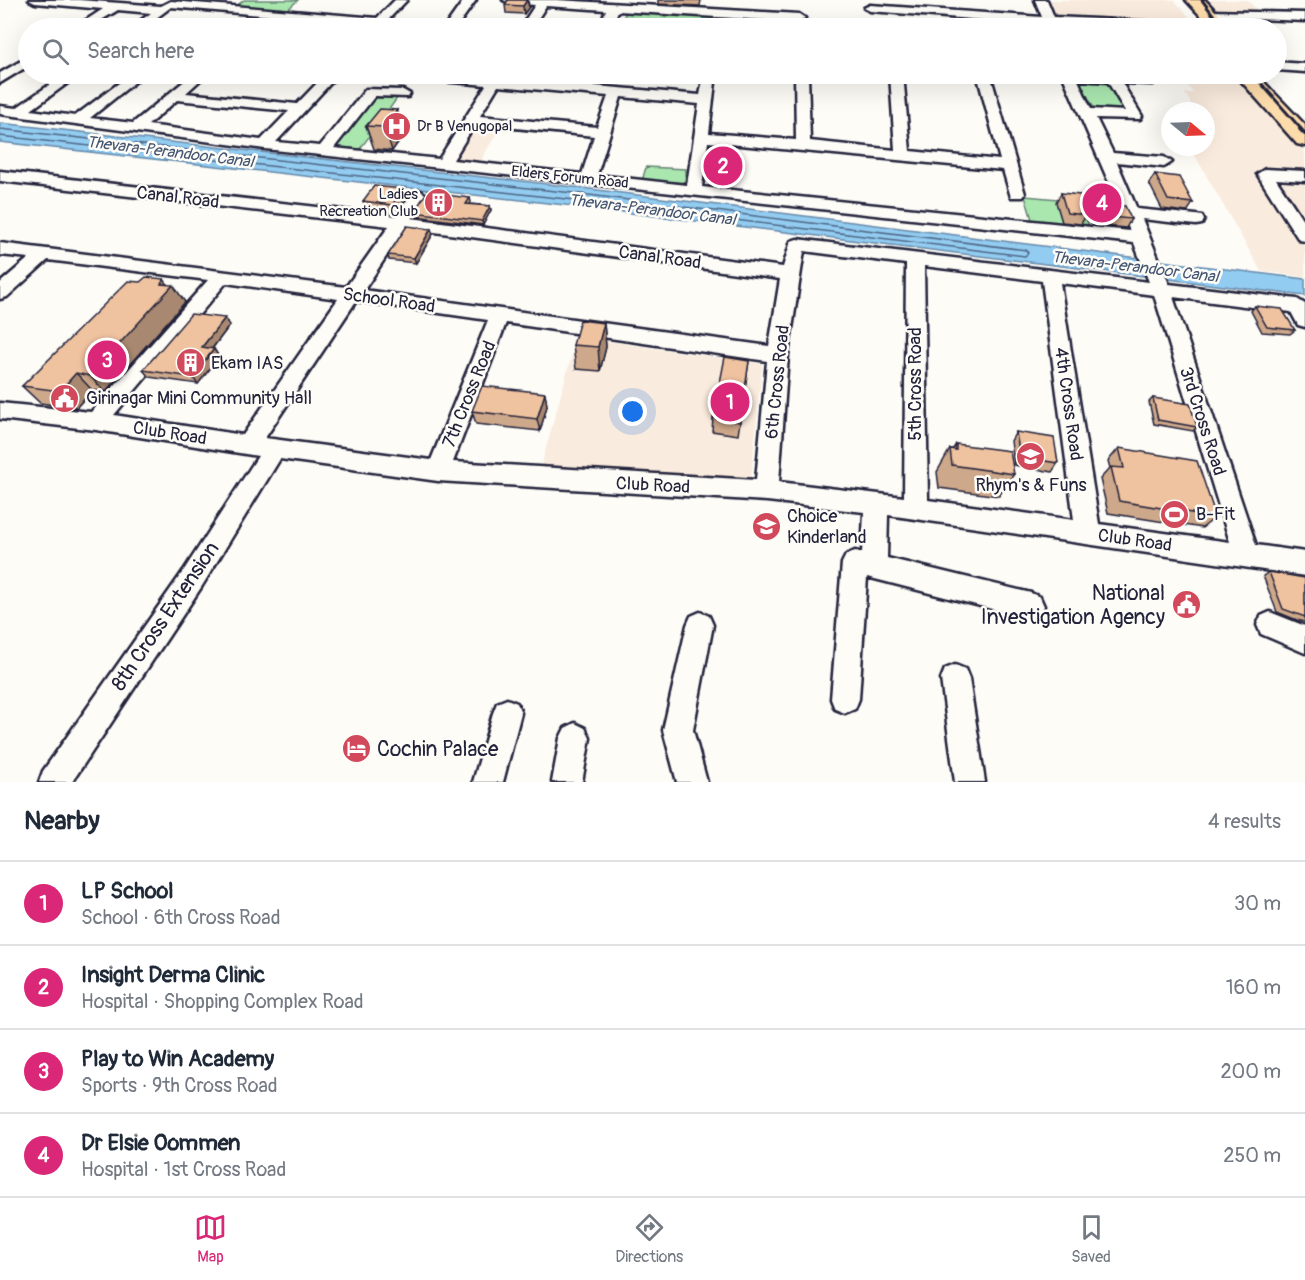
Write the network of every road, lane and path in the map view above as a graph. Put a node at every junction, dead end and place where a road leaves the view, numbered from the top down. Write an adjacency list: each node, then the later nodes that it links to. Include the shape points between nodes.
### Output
1 (35, 0): 10 (street)
2 (401, 0): 22 (street)
3 (470, 0): 23 (street)
4 (509, 0): 8 (street)
5 (1041, 0): 29 (street)
6 (1180, 0): 30 (main road)
7 (1195, 0): 31 (main road)
8 (543, 1): 13 (street); 24 (street)
9 (722, 1): 16 (street)
10 (93, 2): 12 (street)
11 (170, 5): 12 (street); 15 (street); 19 (street)
12 (116, 6): 18 (street)
13 (614, 8): 16 (street); 25 (street)
14 (870, 8): 28 (street)
15 (267, 12): 20 (street); 21 (street)
16 (720, 15): 26 (street); 27 (street, via 777,13)
17 (1305, 17): 32 (street)
18 (96, 18)
19 (153, 18)
20 (260, 18)
21 (317, 18)
22 (383, 18)
23 (457, 18)
24 (532, 18)
25 (610, 18)
26 (720, 18)
27 (799, 18)
28 (975, 18)
29 (1047, 18)
30 (1200, 18)
31 (1203, 18)
32 (1287, 18)
33 (18, 67): 36 (street)
34 (1287, 67): 35 (street)
35 (1305, 68)
36 (0, 79)
37 (59, 84): 58 (street)
38 (125, 84): 63 (street)
39 (188, 84): 54 (street)
40 (322, 84): 56 (street)
41 (411, 84): 53 (street)
42 (493, 84): 62 (street)
43 (553, 84): 52 (street)
44 (708, 84): 55 (street)
45 (802, 84): 70 (street)
46 (898, 84): 73 (street)
47 (987, 84): 77 (street)
48 (1074, 84): 60 (street, 3rd Cross Road)
49 (1116, 84): 60 (street, via 1135,116)
50 (1254, 84): 68 (main road)
51 (1275, 84): 61 (main road)
52 (616, 92): 55 (street); 65 (street)
53 (403, 94): 59 (street); 71 (street, via 371,92)
54 (174, 96): 56 (street); 64 (street)
55 (705, 100): 66 (street)
56 (299, 108): 69 (street)
57 (0, 111): 58 (street, Elders Forum Road)
58 (19, 112): 63 (street, Elders Forum Road)
59 (390, 112)
60 (1086, 113): 74 (street, 3rd Cross Road)
61 (1305, 118)
62 (471, 119): 65 (street); 76 (street)
63 (78, 120): 64 (street, Elders Forum Road)
64 (136, 128): 69 (street, Elders Forum Road)
65 (603, 132): 79 (street)
66 (701, 137): 70 (street); 81 (street)
67 (372, 138): 72 (street)
68 (1305, 139)
69 (265, 145): 71 (street, Elders Forum Road)
70 (803, 145): 73 (street)
71 (324, 151): 72 (street, Elders Forum Road)
72 (359, 155): 76 (street, Elders Forum Road)
73 (903, 156): 77 (street)
74 (1107, 157): 75 (street); 84 (street, 3rd Cross Road)
75 (1164, 162)
76 (444, 163): 79 (street, Elders Forum Road)
77 (1010, 166): 82 (street)
78 (1305, 176): 87 (street, via 1265,174)
79 (588, 178): 81 (street, Elders Forum Road)
80 (2, 179): 86 (street, Canal Road)
81 (694, 190): 88 (street, Elders Forum Road)
82 (1017, 194)
83 (419, 195): 86 (street)
84 (1131, 213): 85 (street); 88 (street, 3rd Cross Road)
85 (1196, 220)
86 (399, 222): 93 (street, Canal Road); 99 (street)
87 (1305, 236)
88 (1141, 238): 97 (street, 3rd Cross Road)
89 (0, 249): 90 (street, School Road)
90 (43, 255): 92 (street, School Road); 98 (street)
91 (915, 258): 93 (street, via 797,245); 94 (street); 111 (street, 5th Cross Road)
92 (154, 267): 95 (street, School Road); 96 (street)
93 (790, 274): 102 (street, 6th Cross Road)
94 (1050, 275): 97 (street); 112 (street, 4th Cross Road)
95 (222, 276): 99 (street, School Road); 105 (street)
96 (137, 284)
97 (1161, 288): 100 (street); 113 (street, 3rd Cross Road)
98 (0, 293)
99 (351, 295): 101 (street, School Road); 106 (street)
100 (1301, 313)
101 (499, 316): 102 (street, School Road); 108 (street, 7th Cross Road)
102 (778, 355): 109 (street, 6th Cross Road)
103 (27, 394): 104 (street)
104 (3, 414): 105 (street, Club Road)
105 (96, 421): 106 (street, Club Road)
106 (248, 445): 107 (street, Club Road)
107 (274, 449): 108 (street, Club Road); 124 (street, 8th Cross Extension, via 193,578)
108 (438, 471): 109 (street, Club Road)
109 (767, 491): 110 (street, Club Road)
110 (876, 503): 111 (street, Club Road); 115 (street)
111 (916, 509): 112 (street, Club Road)
112 (1088, 533): 113 (street, Club Road)
113 (1246, 554): 114 (street, Club Road)
114 (1305, 564)
115 (874, 567): 116 (street); 121 (street, via 855,563)
116 (1031, 606)
117 (700, 625): 127 (street, via 678,730)
118 (1270, 625): 119 (street)
119 (1305, 640)
120 (955, 679): 128 (street)
121 (845, 699)
122 (507, 713): 125 (street)
123 (575, 738): 126 (street)
124 (54, 782)
125 (488, 782)
126 (567, 782)
127 (692, 782)
128 (970, 782)

